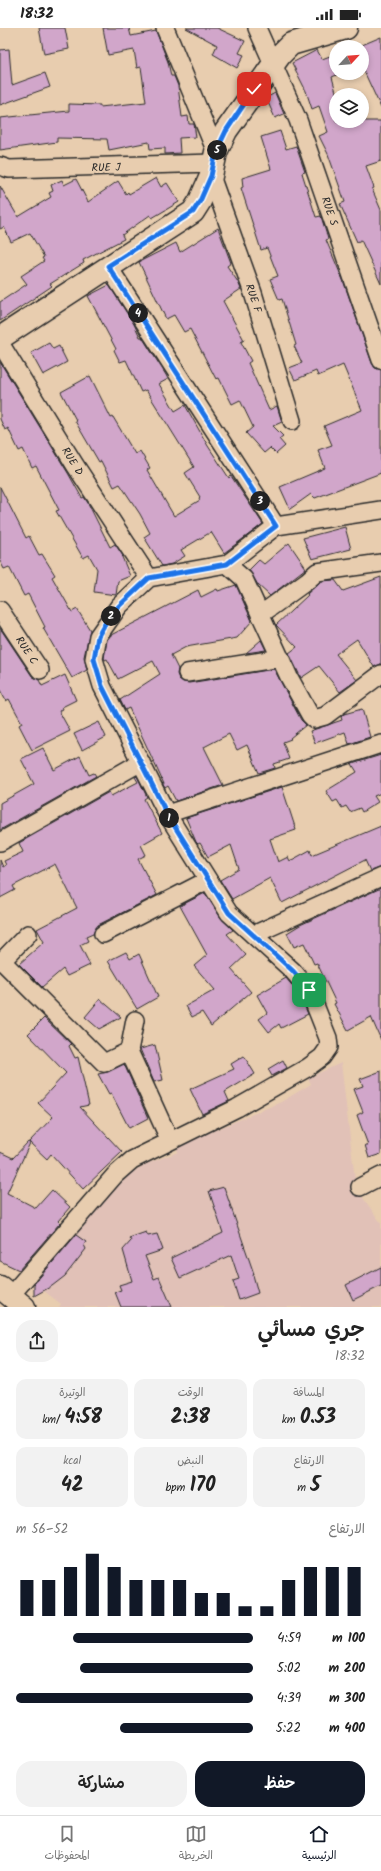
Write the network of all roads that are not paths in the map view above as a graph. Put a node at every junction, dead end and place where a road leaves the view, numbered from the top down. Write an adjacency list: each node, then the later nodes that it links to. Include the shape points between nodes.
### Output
1 (165, 28): 5 (street, RUE F)
2 (257, 28): 4 (street, RUE S)
3 (346, 28): 4 (street, via 292,44)
4 (272, 65): 5 (street, via 226,131); 10 (street, RUE S, via 298,120)
5 (213, 164): 6 (street, RUE J, via 16,169); 7 (street, via 200,201 193,212); 11 (street, RUE F)
6 (0, 166)
7 (108, 266): 8 (street); 13 (street)
8 (0, 338)
9 (0, 343): 16 (street, RUE D)
10 (381, 360)
11 (292, 421)
12 (381, 510): 13 (street)
13 (276, 526): 15 (street)
14 (381, 563): 18 (street, via 317,572)
15 (227, 564): 16 (street); 18 (street, via 244,579)
16 (149, 578): 24 (street, via 106,622 98,636 94,659 102,686)
17 (0, 610): 20 (street, RUE C)
18 (260, 615): 19 (street)
19 (281, 658): 21 (street); 22 (street, via 298,694 314,719 325,716)
20 (40, 670)
21 (186, 673)
22 (381, 674)
23 (381, 744): 25 (street)
24 (141, 762): 25 (street); 26 (street)
25 (167, 814): 28 (street)
26 (0, 842)
27 (381, 877): 31 (street)
28 (208, 880): 30 (street); 31 (street, via 229,913)
29 (28, 934): 32 (street)
30 (103, 934)
31 (253, 935): 35 (street, via 293,971 309,990 328,1038 329,1047 322,1057 307,1068 237,1108)
32 (1, 960): 34 (street, via 104,1063)
33 (135, 1020): 34 (street)
34 (129, 1051): 35 (street)
35 (170, 1141): 38 (street, via 132,1160 115,1175)
36 (381, 1176): 37 (street)
37 (360, 1187)
38 (12, 1296)

